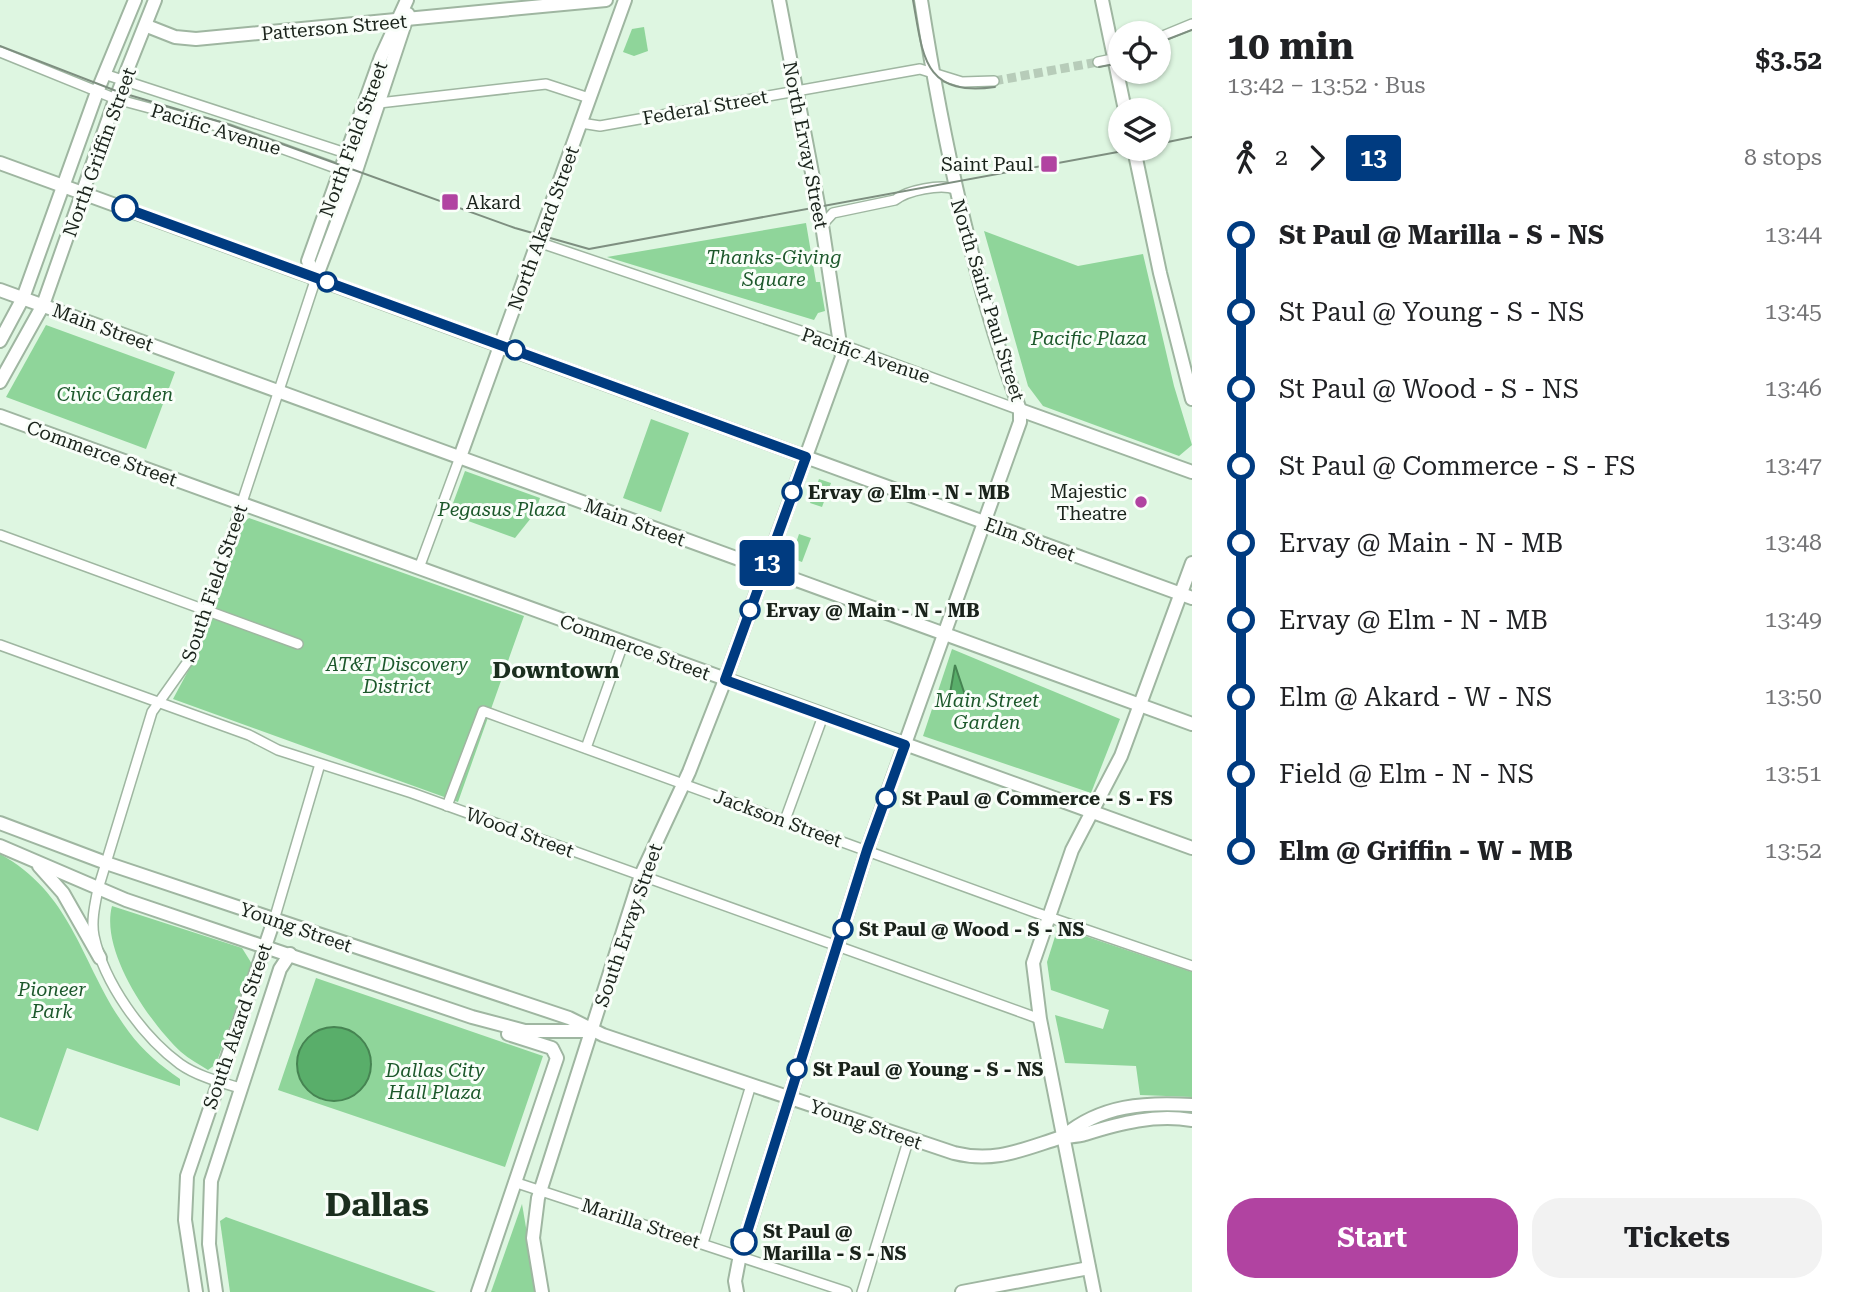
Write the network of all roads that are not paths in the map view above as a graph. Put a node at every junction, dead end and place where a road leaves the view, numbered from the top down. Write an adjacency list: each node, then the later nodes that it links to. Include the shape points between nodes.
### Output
1 (135, 0): 18 (main road, North Griffin Street)
2 (155, 0): 12 (main road, North Griffin Street)
3 (409, 0): 9 (main road, North Field Street)
4 (606, 0): 9 (main road, Patterson Street)
5 (625, 0): 23 (main road, North Akard Street)
6 (779, 0): 21 (main road, North Ervay Street)
7 (923, 0): 17 (main road, North Saint Paul Street)
8 (1102, 0): 10 (main road)
9 (401, 20): 12 (main road, Patterson Street, via 185,39); 25 (main road, North Field Street); 27 (main road, North Field Street)
10 (1108, 23)
11 (1192, 24): 13 (street)
12 (147, 26): 20 (main road, North Griffin Street)
13 (1171, 33)
14 (0, 52): 22 (street, Pacific Avenue)
15 (1108, 60): 16 (street)
16 (1098, 62)
17 (932, 72): 19 (street, Federal Street, via 962,82); 21 (street, Federal Street, via 920,69); 33 (main road, North Saint Paul Street)
18 (104, 74): 20 (street, Pacific Avenue); 22 (main road, North Griffin Street)
19 (994, 81)
20 (124, 82): 24 (main road, North Griffin Street); 27 (street, Pacific Avenue)
21 (796, 91): 26 (street, Federal Street, via 600,126); 35 (main road, North Ervay Street)
22 (97, 92): 24 (street, Pacific Avenue); 32 (main road, North Griffin Street)
23 (589, 98): 25 (street, via 546,84); 26 (main road, North Akard Street)
24 (116, 99): 30 (street, Pacific Avenue, via 228,129); 34 (main road, North Griffin Street)
25 (379, 103): 27 (main road, North Field Street)
26 (581, 123): 36 (main road, North Akard Street)
27 (354, 156): 30 (main road, North Field Street); 31 (main road, North Field Street)
28 (1138, 161): 44 (main road)
29 (0, 163): 32 (main road, Elm Street)
30 (342, 170): 31 (street, Pacific Avenue); 37 (main road, North Field Street, via 309,261)
31 (355, 175): 37 (main road, North Field Street)
32 (64, 186): 34 (main road, Elm Street); 39 (main road, North Griffin Street)
33 (955, 189): 35 (street, via 902,195 833,214); 48 (main road, North Saint Paul Street)
34 (82, 192): 37 (main road, Elm Street); 40 (main road, North Griffin Street)
35 (822, 225): 43 (main road, North Ervay Street)
36 (538, 242): 42 (main road, North Akard Street); 43 (street, Pacific Avenue)
37 (316, 278): 42 (main road, Elm Street); 46 (street, North Field Street)
38 (0, 290): 39 (main road, Main Street)
39 (23, 298): 40 (main road, Main Street); 41 (main road, North Griffin Street)
40 (43, 305): 45 (main road, North Griffin Street); 46 (main road, Main Street)
41 (0, 341)
42 (500, 345): 50 (main road, North Akard Street); 51 (main road, Elm Street)
43 (841, 345): 48 (street, Pacific Avenue); 51 (main road, North Ervay Street, via 842,357)
44 (1188, 374): 47 (main road)
45 (0, 382)
46 (279, 391): 50 (main road, Main Street); 53 (street, South Field Street)
47 (1192, 400)
48 (1020, 410): 52 (main road, Pacific Avenue); 54 (main road, North Saint Paul Street, via 1020,422)
49 (0, 416): 53 (main road, Commerce Street)
50 (460, 457): 57 (street); 58 (main road, Main Street)
51 (806, 457): 54 (main road, Elm Street); 58 (main road, North Ervay Street)
52 (1192, 472)
53 (242, 505): 57 (main road, Commerce Street); 60 (street, South Field Street)
54 (984, 523): 59 (main road, Elm Street); 61 (main road, North Saint Paul Street)
55 (0, 535): 60 (street)
56 (1192, 563): 59 (main road)
57 (419, 568): 63 (main road, Commerce Street)
58 (765, 569): 61 (main road, Main Street); 65 (main road, South Ervay Street)
59 (1186, 596): 67 (main road)
60 (207, 610): 62 (street); 66 (street, South Field Street, via 191,657)
61 (945, 633): 67 (main road, Main Street); 70 (main road, North Saint Paul Street)
62 (298, 644)
63 (623, 644): 65 (main road, Commerce Street); 71 (street)
64 (0, 646): 66 (street, Wood Street)
65 (725, 680): 68 (main road, Commerce Street); 73 (main road, South Ervay Street)
66 (160, 703): 72 (street, Wood Street); 81 (street, South Field Street, via 149,723)
67 (1140, 706): 69 (main road, Main Street); 75 (main road, via 1118,764)
68 (823, 716): 70 (main road, Commerce Street); 76 (street)
69 (1192, 724)
70 (905, 745): 75 (main road, Commerce Street); 80 (main road, North Saint Paul Street)
71 (586, 748): 73 (street, Jackson Street); 74 (street, Jackson Street, via 483,711)
72 (320, 764): 74 (street, Wood Street); 86 (street, South Akard Street)
73 (684, 783): 76 (street, Jackson Street); 83 (main road, South Ervay Street)
74 (447, 806): 83 (street, Wood Street)
75 (1093, 811): 79 (main road, Commerce Street); 85 (main road, via 1072,850)
76 (785, 820): 80 (street, Jackson Street)
77 (0, 823): 81 (main road, Young Street)
78 (0, 846): 82 (main road, Young Street)
79 (1192, 848)
80 (867, 850): 85 (street, Jackson Street); 87 (main road, North Saint Paul Street)
81 (106, 863): 84 (street, South Field Street); 86 (main road, Young Street)
82 (36, 864): 84 (main road, Young Street); 90 (main road, via 64,893)
83 (641, 875): 87 (street, Wood Street); 94 (main road, South Ervay Street)
84 (98, 888): 88 (main road, Young Street); 90 (street, via 93,934)
85 (1048, 917): 91 (street, Jackson Street); 93 (main road, via 1034,963)
86 (274, 920): 88 (main road, South Akard Street); 94 (main road, Young Street, via 569,1018)
87 (838, 945): 93 (street, Wood Street); 98 (main road, North Saint Paul Street)
88 (265, 946): 89 (main road, Young Street); 95 (main road, South Akard Street)
89 (290, 954): 92 (main road, Young Street); 97 (main road, South Akard Street, via 280,969)
90 (100, 958): 95 (street, via 124,1002 158,1044 181,1064)
91 (1192, 965)
92 (472, 1017): 94 (main road, Young Street, via 525,1031); 103 (main road, via 552,1048 557,1055)
93 (1040, 1019): 101 (main road)
94 (592, 1031): 96 (main road, Young Street); 104 (main road, South Ervay Street)
95 (218, 1081): 97 (street); 108 (main road, South Akard Street, via 193,1153 185,1194)
96 (751, 1085): 98 (main road, Young Street); 105 (street)
97 (240, 1088): 109 (main road, South Akard Street, via 215,1164 208,1202)
98 (788, 1097): 102 (main road, Young Street); 106 (main road, North Saint Paul Street)
99 (1192, 1105): 101 (main road, Young Street, via 1128,1106 1084,1120)
100 (1192, 1121): 101 (main road, Young Street, via 1155,1118)
101 (1064, 1137): 102 (main road, Young Street, via 989,1158 954,1153); 107 (main road)
102 (909, 1138): 114 (street)
103 (514, 1182): 104 (street, Marilla Street); 110 (main road)
104 (540, 1190): 105 (street, Marilla Street); 111 (main road, South Ervay Street, via 533,1238)
105 (703, 1243): 106 (street, Marilla Street)
106 (740, 1255): 112 (main road, North Saint Paul Street); 113 (street, Marilla Street)
107 (1089, 1268): 115 (main road); 116 (main road)
108 (196, 1292)
109 (216, 1292)
110 (478, 1292)
111 (542, 1292)
112 (737, 1292)
113 (847, 1292)
114 (862, 1292)
115 (962, 1292)
116 (1094, 1292)

